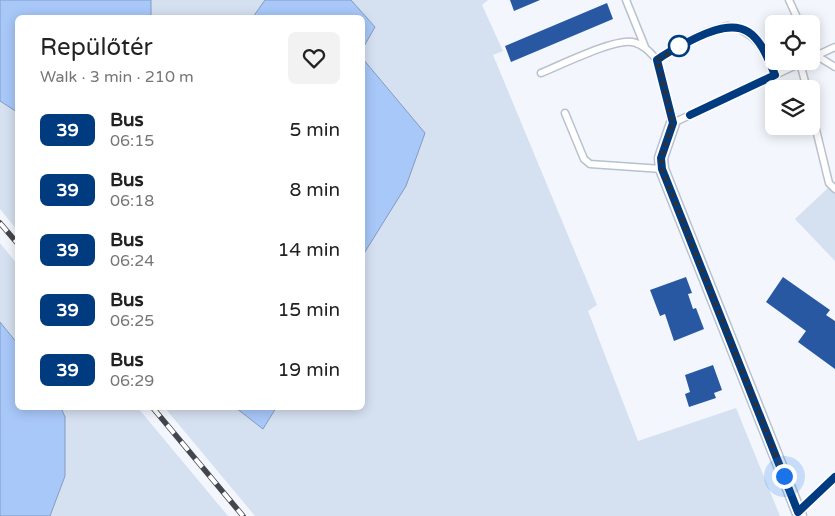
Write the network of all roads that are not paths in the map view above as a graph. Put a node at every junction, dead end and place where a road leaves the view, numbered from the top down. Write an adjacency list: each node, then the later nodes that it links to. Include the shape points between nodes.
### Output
1 (626, 0): 4 (lane)
2 (789, 0): 3 (lane)
3 (796, 15)
4 (645, 47): 7 (lane); 11 (lane, via 632,42 607,46)
5 (835, 47): 6 (lane)
6 (820, 54)
7 (657, 60): 12 (lane, via 717,28 728,26 751,34 764,49); 14 (lane)
8 (820, 60): 9 (lane)
9 (835, 67)
10 (786, 70): 12 (lane)
11 (541, 73)
12 (775, 75): 14 (lane)
13 (565, 113): 16 (lane, via 584,159 590,164)
14 (673, 123): 16 (street, via 661,158)
15 (817, 135): 17 (lane, via 829,183)
16 (662, 169): 19 (street)
17 (835, 189)
18 (835, 477): 19 (lane)
19 (799, 514)

